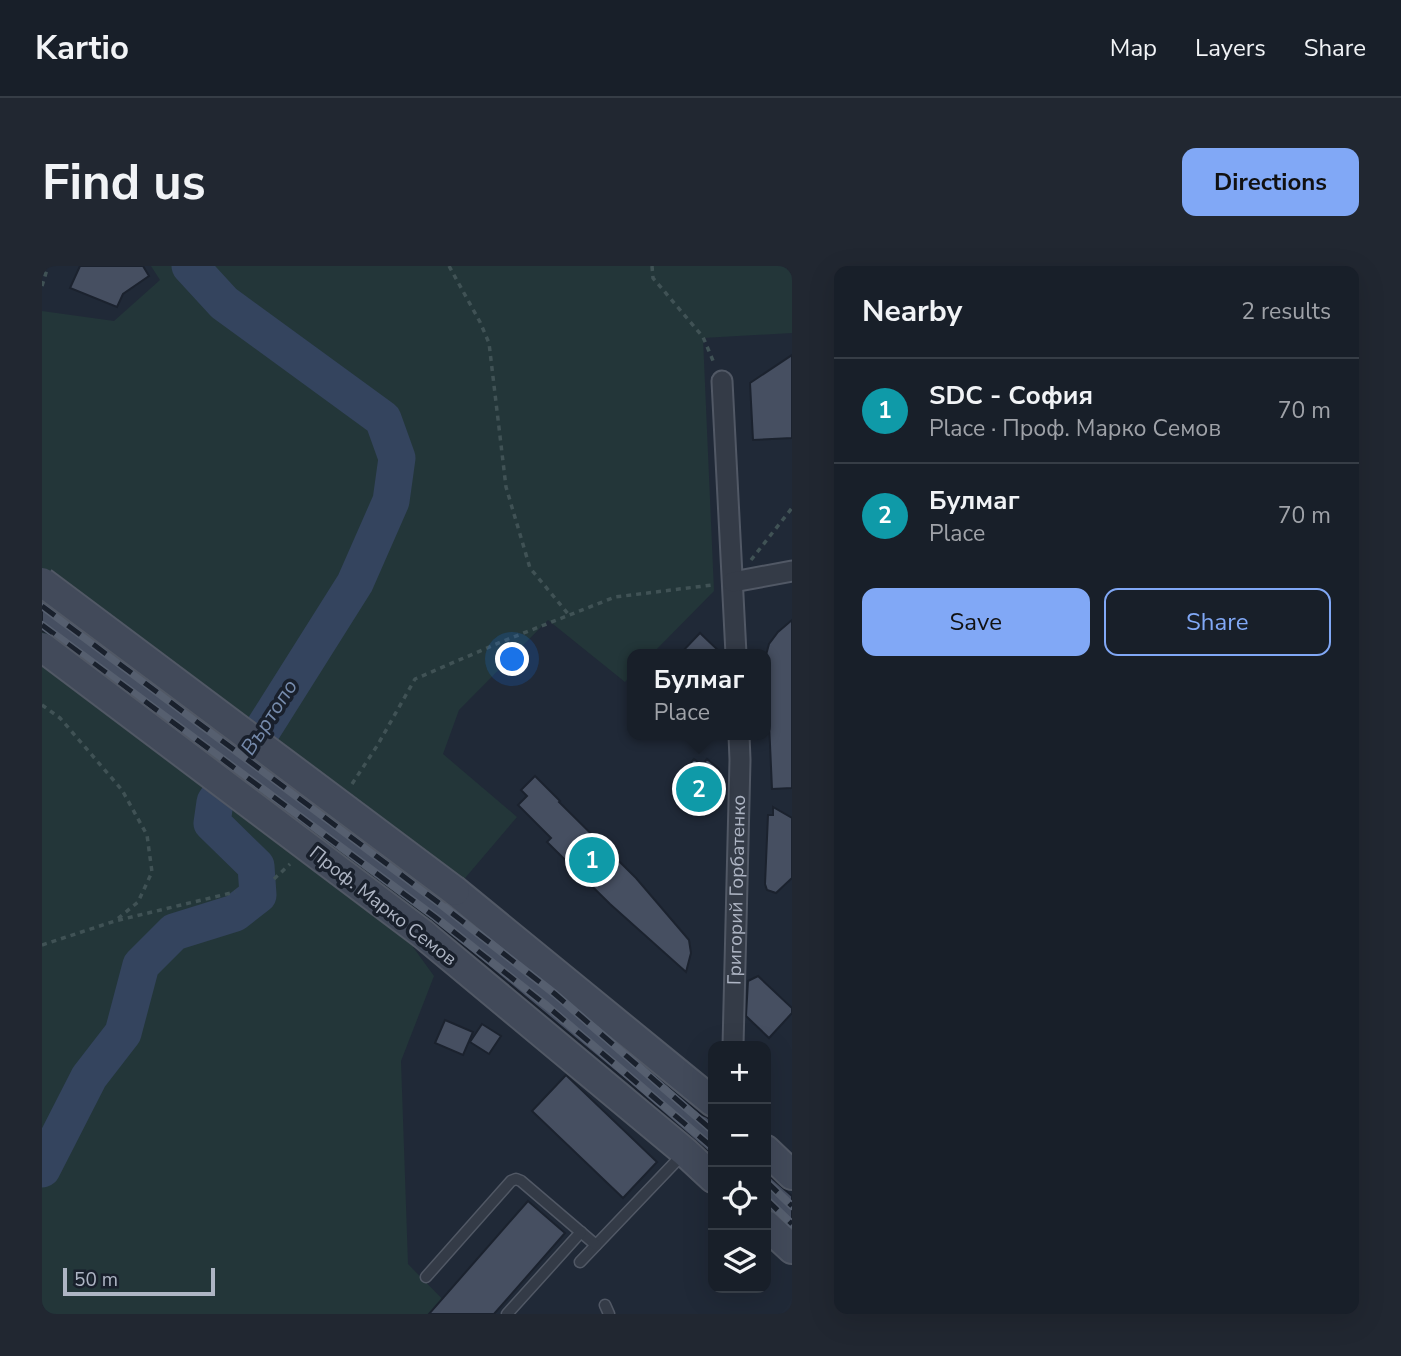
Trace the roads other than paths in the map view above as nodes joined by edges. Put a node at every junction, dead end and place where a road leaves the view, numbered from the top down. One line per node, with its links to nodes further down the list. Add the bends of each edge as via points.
1 (722, 381): 4 (street)
2 (792, 571): 4 (street)
3 (42, 582): 9 (main road, bridge, via 455,891)
4 (733, 582): 6 (street)
5 (42, 648): 10 (main road, Проф. Марко Семов, bridge, via 423,934)
6 (736, 649)
7 (739, 740): 8 (street, Григорий Горбатенко)
8 (733, 1041)
9 (708, 1098)
10 (685, 1152): 12 (main road, Проф. Марко Семов); 16 (lane)
11 (771, 1155): 13 (main road)
12 (708, 1173)
13 (792, 1175)
14 (771, 1230): 17 (main road)
15 (581, 1232): 16 (lane); 19 (lane, via 516,1179); 20 (lane)
16 (596, 1245): 18 (lane)
17 (792, 1249)
18 (580, 1262)
19 (426, 1277)
20 (508, 1314)

